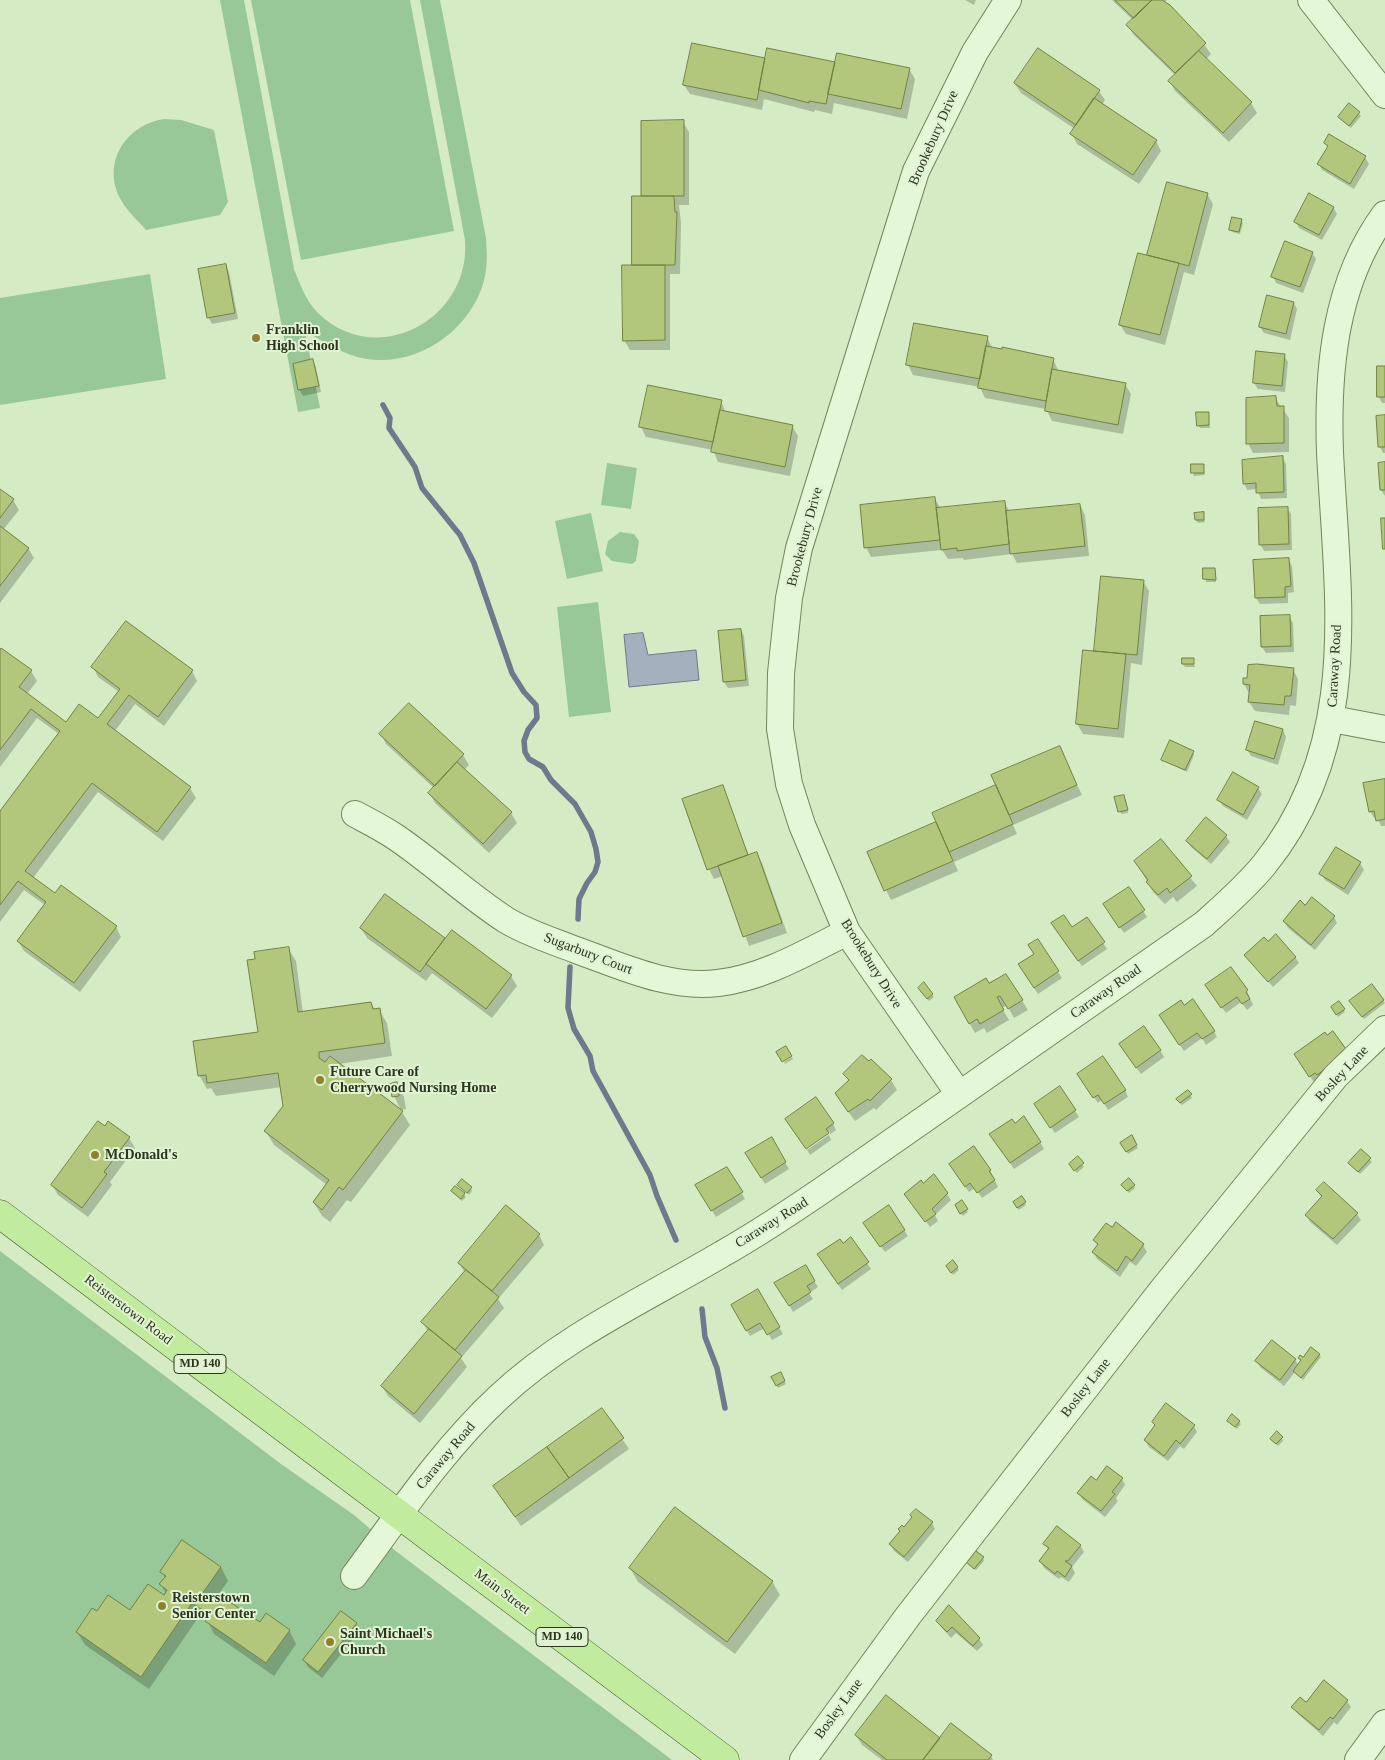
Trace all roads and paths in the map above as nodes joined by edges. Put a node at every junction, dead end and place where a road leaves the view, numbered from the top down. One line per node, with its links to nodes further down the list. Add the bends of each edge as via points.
1 (1008, 0): 8 (street, Brookebury Drive, via 975,52 916,171 799,548 789,598 781,673 780,729 784,763 802,825)
2 (1310, 0): 3 (street)
3 (1385, 95)
4 (1385, 214): 5 (street, Caraway Road, via 1362,251 1346,294 1330,372 1329,417 1338,611 1337,676)
5 (1332, 719): 6 (street); 10 (street, Caraway Road, via 1314,778 1298,813 1264,865 1237,894 1204,924)
6 (1385, 729)
7 (355, 814): 8 (street, Sugarbury Court, via 394,836 508,921 545,938 667,981 717,984 739,980)
8 (847, 932): 10 (street, Brookebury Drive)
9 (1385, 1029): 16 (street, Bosley Lane, via 1336,1076 1162,1290 908,1616)
10 (959, 1094): 12 (street, Caraway Road, via 782,1218 562,1346 478,1417)
11 (0, 1214): 12 (main road, Reisterstown Road / MD 140)
12 (400, 1514): 13 (street, Caraway Road); 15 (main road, Main Street / MD 140)
13 (354, 1576)
14 (1385, 1723): 17 (street)
15 (725, 1760)
16 (802, 1760)
17 (1358, 1760)

